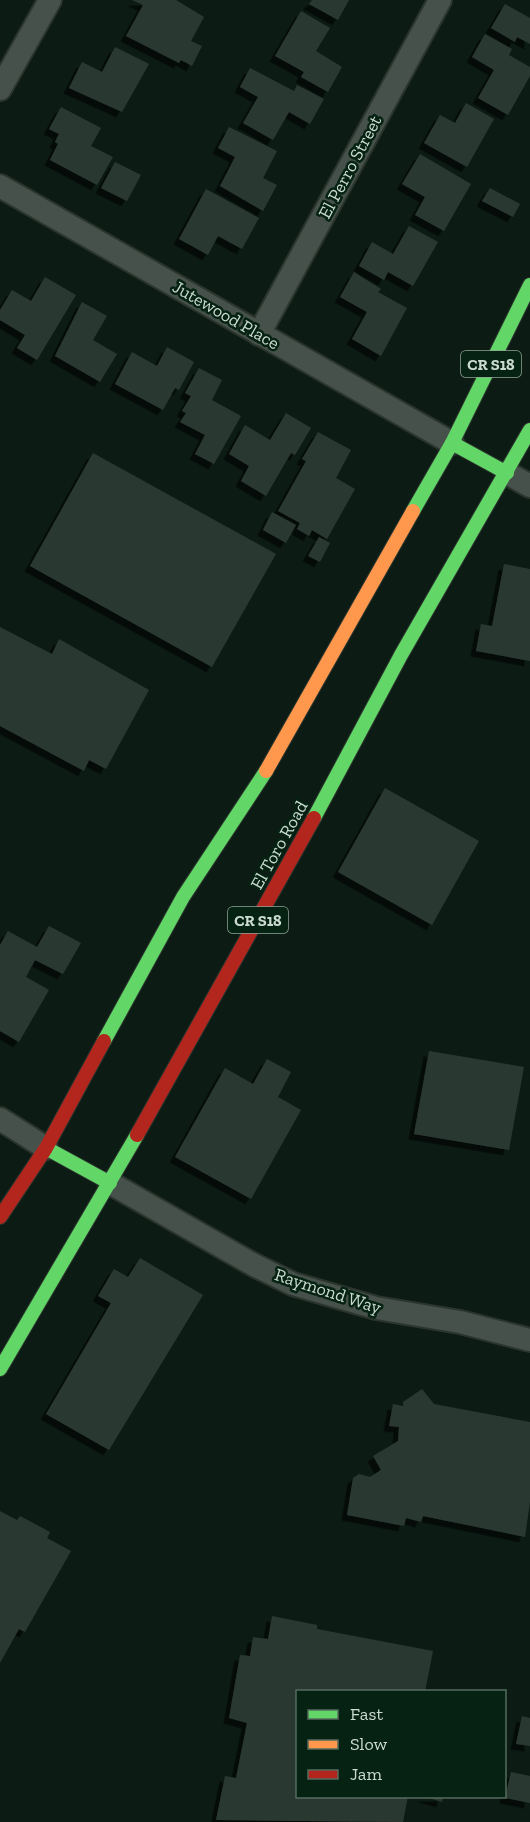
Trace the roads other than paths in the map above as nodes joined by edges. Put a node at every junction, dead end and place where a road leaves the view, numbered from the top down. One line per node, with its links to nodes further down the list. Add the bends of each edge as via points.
1 (50, 0): 3 (street)
2 (440, 0): 6 (street, El Perro Street)
3 (0, 89)
4 (0, 186): 6 (street, Jutewood Place)
5 (530, 285): 8 (main road, CR S18)
6 (259, 334): 8 (street, Jutewood Place)
7 (530, 430): 9 (main road, El Toro Road / CR S18)
8 (452, 443): 9 (main road); 12 (main road, CR S18, via 253,793 183,897)
9 (507, 473): 10 (street); 13 (main road, El Toro Road / CR S18, via 401,655 289,865)
10 (530, 486)
11 (0, 1119): 12 (street)
12 (46, 1148): 13 (main road); 14 (main road, CR S18)
13 (110, 1183): 15 (street, Raymond Way, via 293,1284 376,1308 460,1322); 16 (main road, El Toro Road / CR S18)
14 (0, 1217)
15 (530, 1340)
16 (0, 1369)

